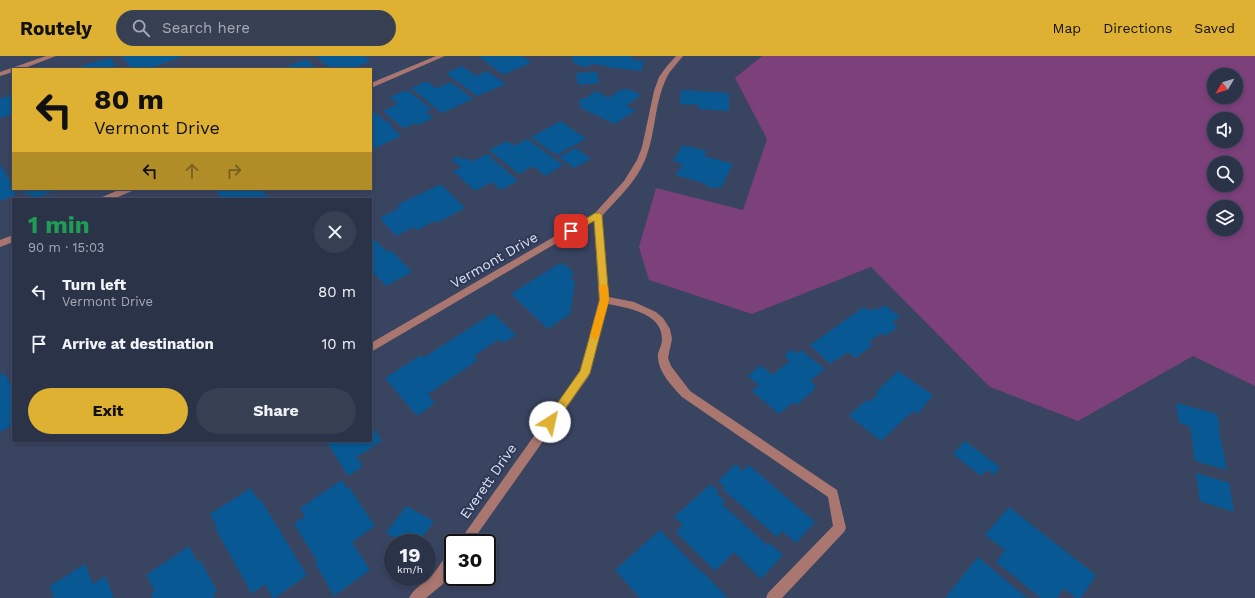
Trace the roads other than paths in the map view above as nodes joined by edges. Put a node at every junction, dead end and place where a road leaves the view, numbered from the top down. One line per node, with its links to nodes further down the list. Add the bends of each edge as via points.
1 (53, 56): 4 (street)
2 (441, 56): 7 (street)
3 (680, 56): 10 (street, Vermont Drive, via 668,68 656,97 652,125 641,160 626,184)
4 (17, 68)
5 (12, 70): 6 (street)
6 (0, 74)
7 (372, 86)
8 (127, 190): 9 (street)
9 (107, 198)
10 (598, 215): 13 (street, Everett Drive); 14 (street, Vermont Drive)
11 (12, 238): 12 (street)
12 (0, 244)
13 (604, 300): 15 (street, Everett Drive, via 585,373); 18 (street, via 628,304 654,314 664,326 667,340 663,358 671,377 686,394 833,494 840,528)
14 (372, 347)
15 (470, 534)
16 (444, 571): 17 (street)
17 (416, 598)
18 (773, 598)

